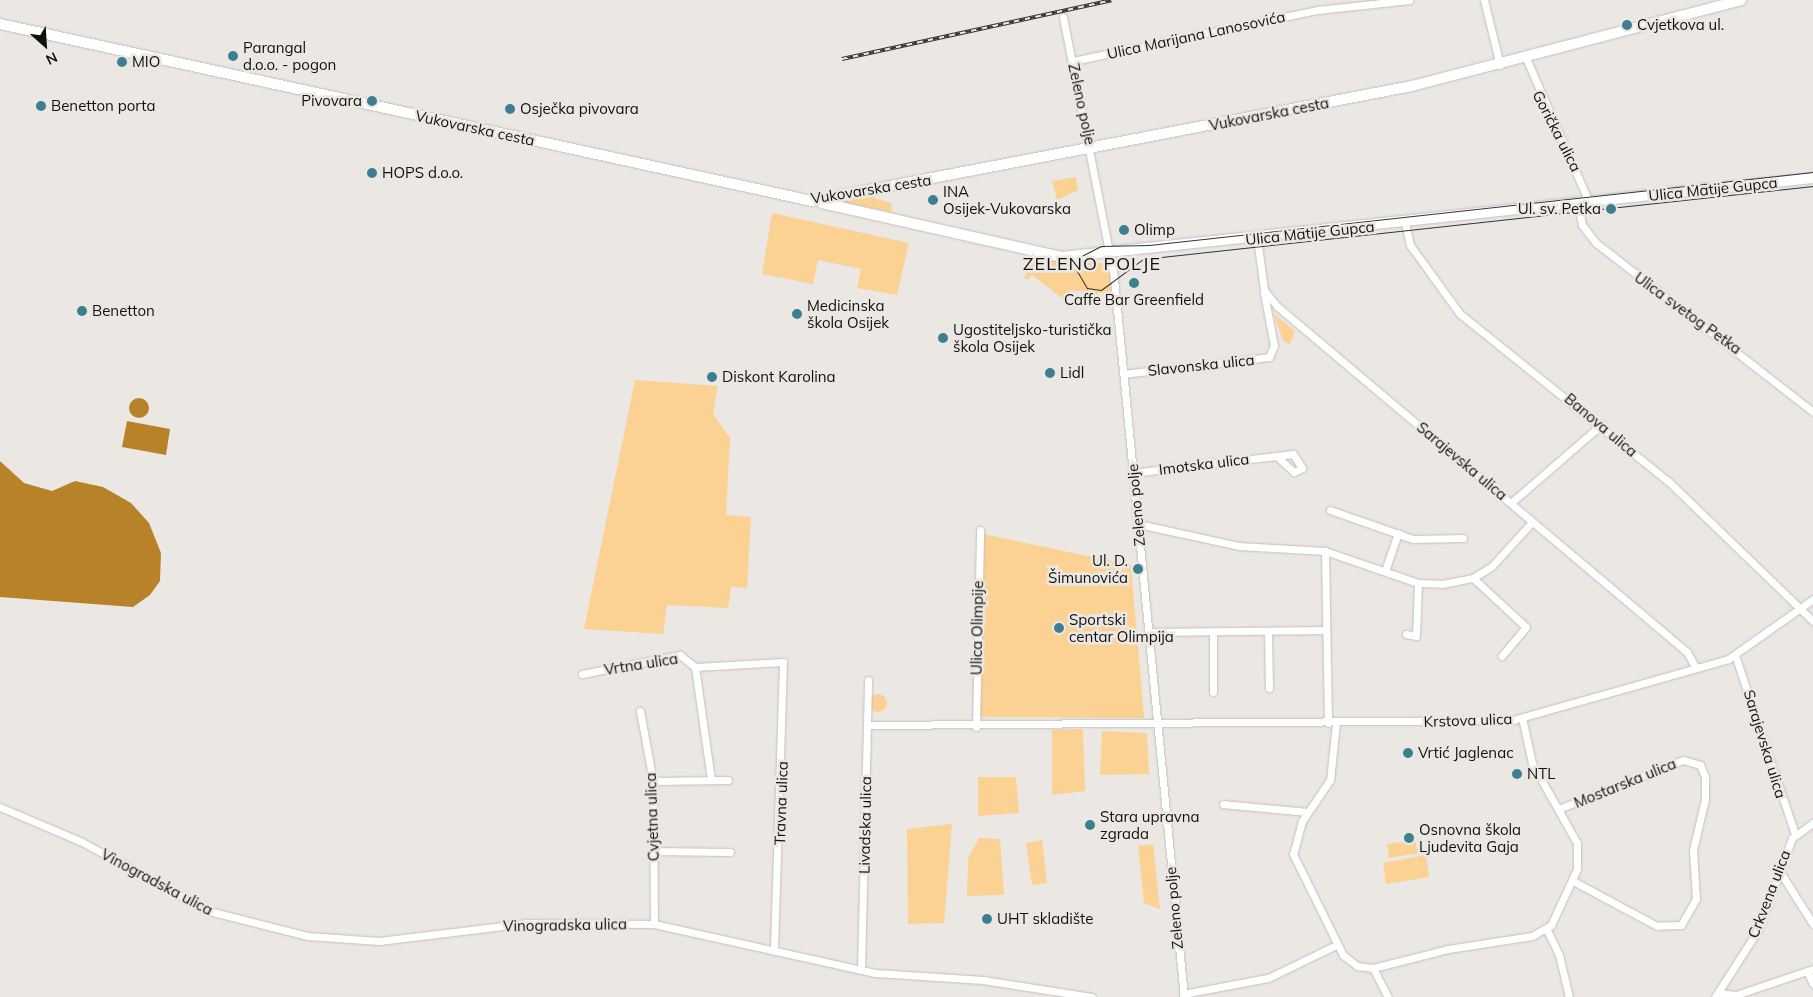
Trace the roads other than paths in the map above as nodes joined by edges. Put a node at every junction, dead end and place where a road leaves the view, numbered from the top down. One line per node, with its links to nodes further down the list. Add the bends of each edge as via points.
1 (1409, 0): 8 (street, Ulica Marijana Lanosovića, via 1318,10)
2 (1484, 0): 9 (street)
3 (1741, 0): 4 (main road, Vukovarska cesta)
4 (1711, 3): 7 (main road, Vukovarska cesta)
5 (1063, 17): 8 (street, Zeleno polje)
6 (0, 24): 12 (main road, Vukovarska cesta)
7 (1526, 58): 9 (main road, Vukovarska cesta); 13 (street, Gorička ulica)
8 (1073, 61): 10 (street, Zeleno polje)
9 (1500, 65): 10 (main road, Vukovarska cesta)
10 (1091, 149): 12 (main road, Vukovarska cesta); 17 (street, Zeleno polje)
11 (1813, 178): 13 (main road, Ulica Matije Gupca)
12 (812, 200): 17 (main road, Ulica Matije Gupca, via 1049,256)
13 (1589, 202): 14 (main road, Ulica Matije Gupca)
14 (1578, 204): 15 (main road, Ulica Matije Gupca); 20 (street, Ulica svetog Petka, via 1582,225 1602,249)
15 (1405, 223): 16 (main road, Ulica Matije Gupca); 21 (street, Banova ulica, via 1410,245 1455,310)
16 (1257, 238): 17 (main road, Ulica Matije Gupca); 18 (street)
17 (1110, 254): 19 (street, Zeleno polje)
18 (1264, 290): 19 (street, Slavonska ulica, via 1274,346 1271,355); 24 (street, Sarajevska ulica, via 1278,307)
19 (1123, 374): 23 (street, Zeleno polje)
20 (1813, 412)
21 (1602, 424): 24 (street); 36 (street, Banova ulica)
22 (1276, 456): 23 (street, Imotska ulica)
23 (1132, 473): 27 (street, Zeleno polje)
24 (1512, 502): 26 (street, Sarajevska ulica)
25 (1330, 510): 29 (street)
26 (1532, 522): 33 (street, via 1492,566); 47 (street, Sarajevska ulica, via 1687,652)
27 (1138, 524): 31 (street, via 1222,543); 39 (street, Zeleno polje)
28 (980, 530): 58 (street, Ulica Olimpije)
29 (1398, 533): 30 (street, via 1413,539); 32 (street)
30 (1464, 538)
31 (1325, 550): 32 (street); 38 (street)
32 (1385, 571): 34 (street)
33 (1473, 578): 34 (street); 44 (street, via 1526,627)
34 (1418, 583): 42 (street, via 1416,636)
35 (1813, 599): 36 (street, Krstova ulica)
36 (1799, 608): 37 (street, Banova ulica); 43 (street, Krstova ulica)
37 (1813, 621)
38 (1326, 630): 41 (street); 54 (street)
39 (1148, 632): 40 (street); 56 (street, Zeleno polje)
40 (1213, 632): 41 (street); 51 (street)
41 (1268, 632): 50 (street)
42 (1406, 634)
43 (1735, 655): 47 (street, Krstova ulica); 67 (street, Sarajevska ulica)
44 (1502, 656)
45 (777, 660): 46 (street, Vrtna ulica); 76 (street, Travna ulica, via 783,662 785,674)
46 (696, 667): 48 (street, Vrtna ulica, via 680,655); 59 (street, Vrtna ulica)
47 (1696, 668): 53 (street, Krstova ulica)
48 (582, 674)
49 (868, 680): 57 (street, Livadska ulica)
50 (1269, 688)
51 (1214, 692)
52 (640, 711): 61 (street, Cvjetna ulica)
53 (1522, 718): 55 (street, Krstova ulica); 64 (street, Mostarska ulica, via 1532,763)
54 (1328, 723): 55 (street, Krstova ulica); 56 (street, Krstova ulica)
55 (1336, 723): 65 (street, via 1330,780)
56 (1156, 724): 58 (street); 82 (street, Zeleno polje)
57 (868, 726): 58 (street); 78 (street, Livadska ulica)
58 (976, 727)
59 (711, 779): 60 (street); 61 (street)
60 (728, 780)
61 (653, 781): 68 (street, Cvjetna ulica)
62 (1224, 804): 65 (street)
63 (0, 807): 72 (street, Vinogradska ulica, via 82,842 209,911 308,936 379,941 528,923)
64 (1561, 808): 71 (street, Mostarska ulica, via 1577,843); 71 (street, Mostarska ulica, via 1683,760 1700,765 1706,783 1693,850 1696,899 1681,925 1657,926)
65 (1307, 812): 75 (street, via 1295,836 1293,854)
66 (1813, 823): 67 (street, Crkvena ulica)
67 (1795, 834): 70 (street, Crkvena ulica)
68 (653, 851): 69 (street); 72 (street, Cvjetna ulica)
69 (730, 852)
70 (1780, 872): 73 (street); 81 (street, Crkvena ulica, via 1758,930)
71 (1573, 881): 74 (street, Mostarska ulica)
72 (654, 924): 76 (street, Vinogradska ulica)
73 (1813, 924)
74 (1547, 930): 77 (street, via 1532,936 1448,949); 85 (street, via 1559,955)
75 (1336, 945): 77 (street, via 1349,960); 82 (street, via 1268,978)
76 (774, 951): 78 (street, Vinogradska ulica)
77 (1373, 968): 84 (street)
78 (861, 970): 83 (street, Vinogradska ulica, via 1016,984)
79 (1810, 970): 80 (street); 81 (street, via 1736,995)
80 (1813, 984)
81 (1717, 995)
82 (1183, 996)
83 (1092, 997)
84 (1388, 997)
85 (1569, 997)

